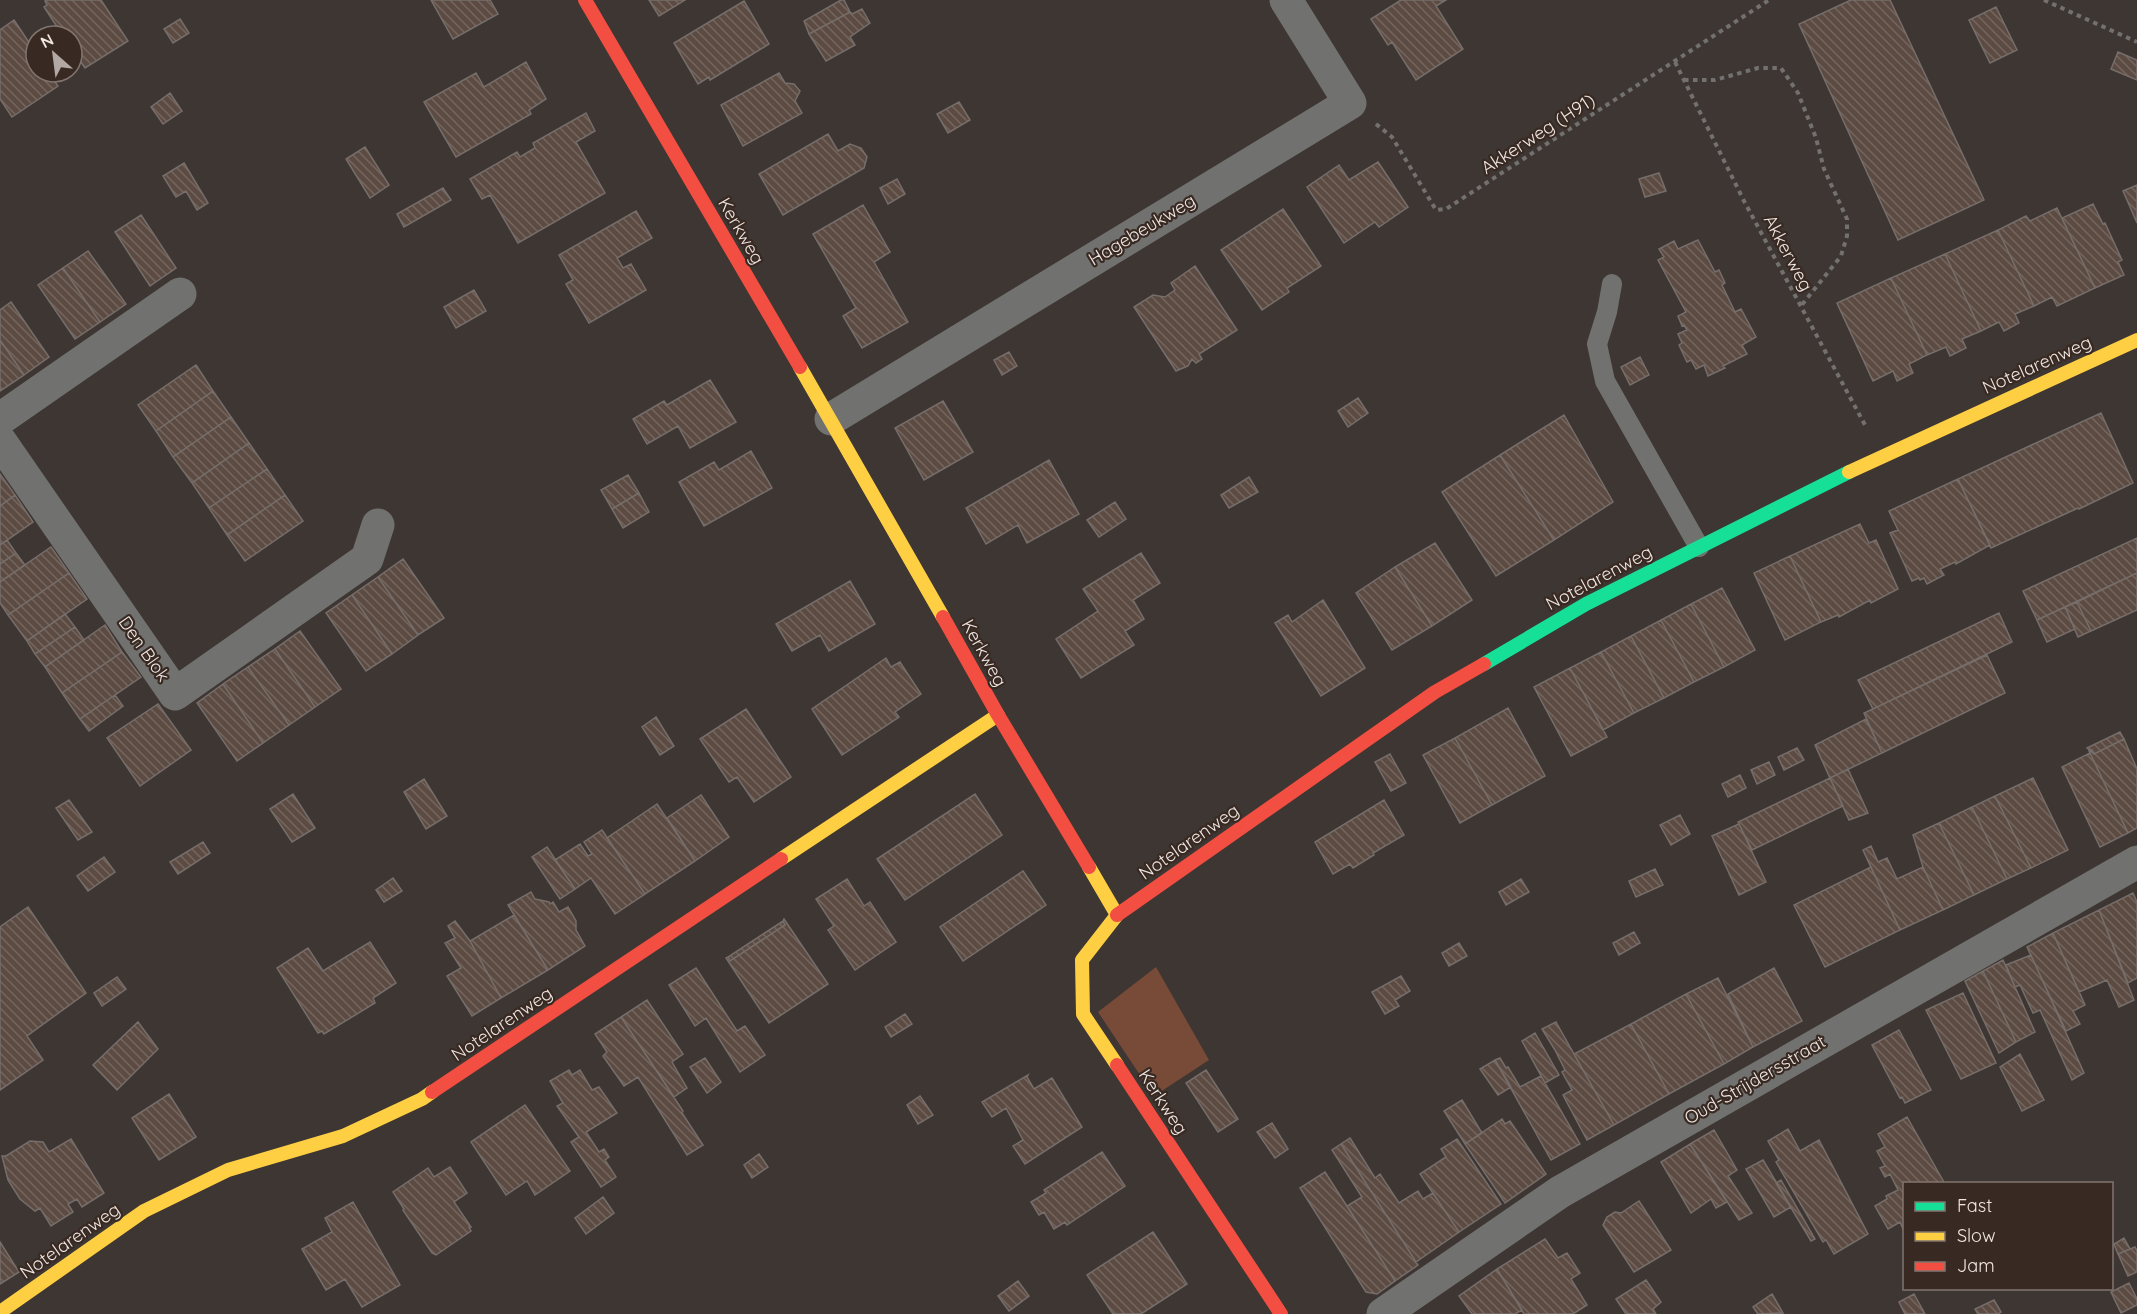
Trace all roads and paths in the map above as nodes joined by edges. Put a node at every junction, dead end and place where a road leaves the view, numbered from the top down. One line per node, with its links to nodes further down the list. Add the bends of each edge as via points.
1 (585, 0): 14 (street, Kerkweg)
2 (1286, 0): 8 (street)
3 (1769, 0): 6 (path, Akkerweg (H91))
4 (2044, 0): 5 (path)
5 (2137, 42)
6 (1675, 62): 7 (path, Akkerweg); 8 (path, Akkerweg (H91), via 1446,209 1436,210 1392,137)
7 (1684, 80): 11 (path, Akkerweg); 11 (path, via 1715,80 1758,68 1781,68 1798,93 1824,169 1847,219 1841,256)
8 (1350, 103): 14 (street, Hagebeukweg)
9 (1612, 284): 18 (lane, via 1597,344 1605,381)
10 (180, 294): 13 (street)
11 (1800, 306): 16 (path, Akkerweg)
12 (2137, 340): 16 (street, Notelarenweg)
13 (0, 419)
14 (831, 419): 19 (street, Kerkweg)
15 (0, 441): 17 (street, Den Blok, via 175,694 367,559)
16 (1881, 456): 18 (street, Notelarenweg)
17 (378, 525)
18 (1699, 547): 21 (street, Notelarenweg, via 1586,604 1435,692)
19 (998, 715): 21 (street, Kerkweg); 22 (street, Notelarenweg, via 422,1099 343,1136 228,1170 144,1211)
20 (2137, 862): 24 (street, Oud-Strijdersstraat, via 1560,1192)
21 (1117, 915): 23 (street, Kerkweg, via 1082,960 1083,1014)
22 (0, 1312)
23 (1281, 1314)
24 (1383, 1314)

